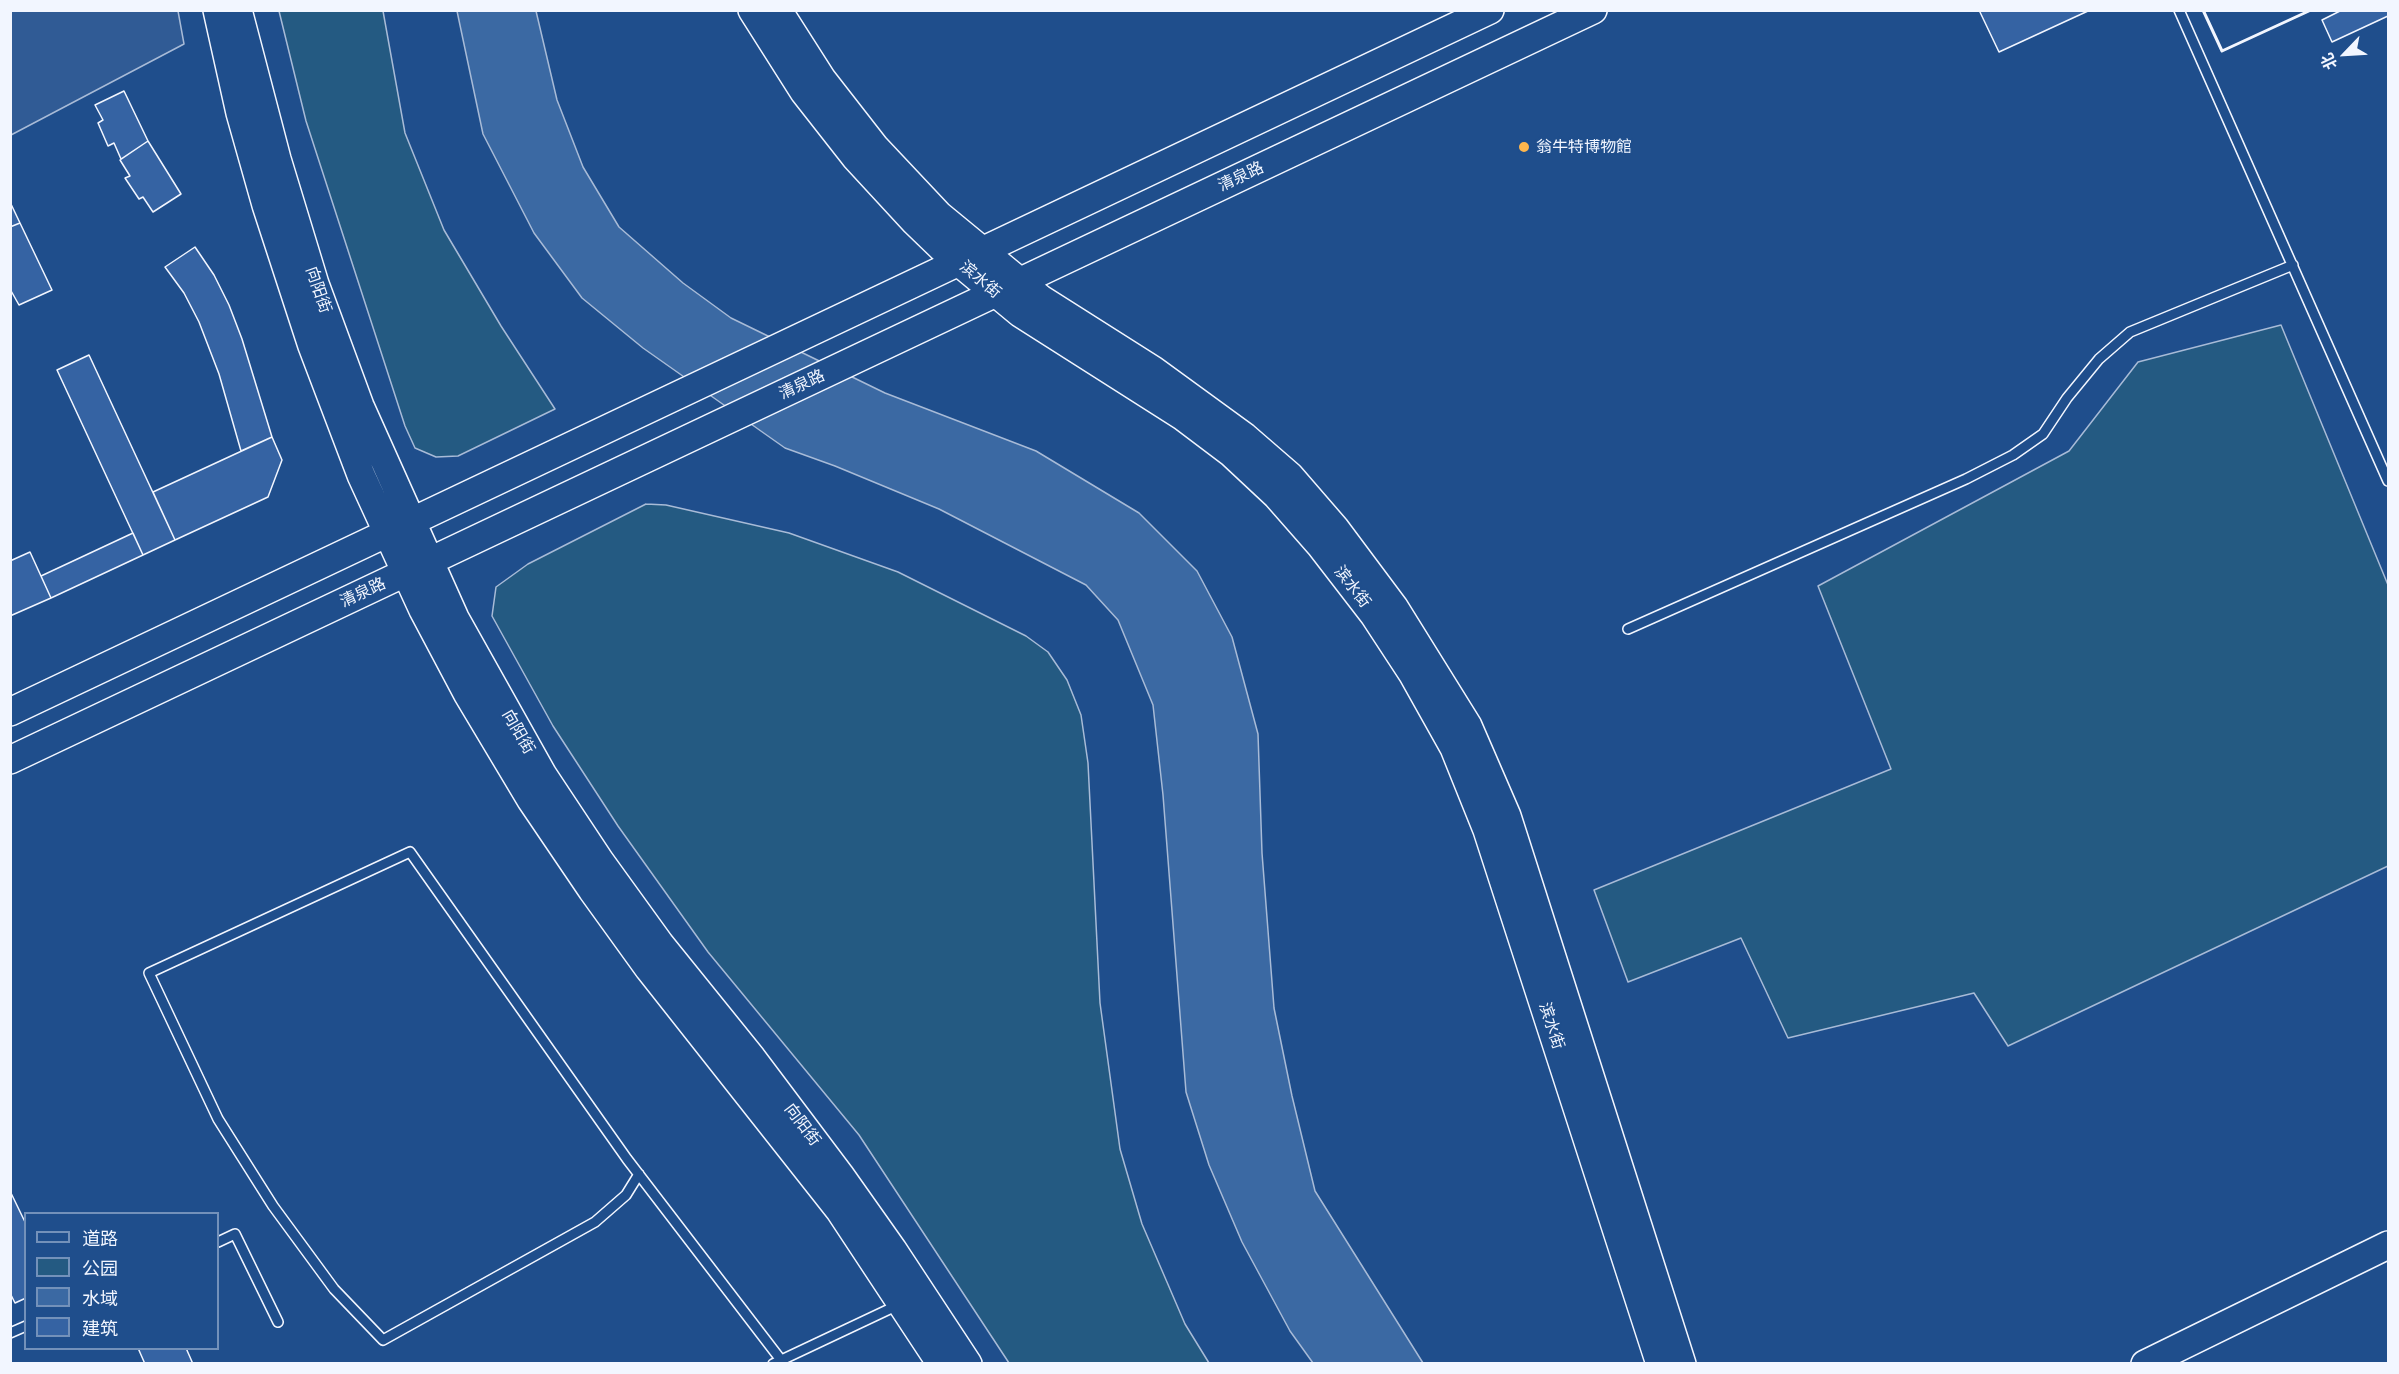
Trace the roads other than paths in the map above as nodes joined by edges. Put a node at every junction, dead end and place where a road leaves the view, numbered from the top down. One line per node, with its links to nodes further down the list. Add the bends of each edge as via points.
1 (217, 10): 12 (street, 向阳街, via 240,113 305,324 361,475)
2 (238, 10): 12 (street, 向阳街, via 315,284)
3 (752, 10): 8 (street, 滨水街, via 804,92 855,157 915,222)
4 (778, 10): 8 (street, 滨水街, via 822,79 874,147 939,215)
5 (1490, 10): 8 (street)
6 (1593, 10): 10 (street, 清泉路)
7 (2179, 10): 9 (lane)
8 (970, 257): 10 (street, 滨水街); 12 (street)
9 (2293, 265): 11 (lane); 14 (lane, via 2130,332 2099,359 2043,434 2013,455)
10 (1008, 288): 13 (street, 清泉路); 27 (street, 滨水街, via 1020,313 1182,416 1231,453 1277,496 1374,615 1412,673 1454,748 1487,830); 28 (street, 滨水街, via 1041,299 1154,370 1245,437 1290,476 1394,607 1434,669 1468,726 1507,816)
11 (2388, 481)
12 (399, 527): 13 (street, 向阳街); 15 (street)
13 (418, 567): 16 (street, 清泉路); 20 (street, 向阳街, via 423,610 531,800 649,969 840,1211); 26 (street, 向阳街, via 455,618 543,775 600,861 840,1175)
14 (1628, 629)
15 (10, 712)
16 (10, 760)
17 (639, 1174): 17 (lane, via 626,1195 595,1222 383,1340 334,1289 273,1206 218,1119 149,973 410,852); 24 (lane)
18 (219, 1242): 21 (lane, via 235,1234)
19 (2388, 1245): 29 (street)
20 (902, 1303): 24 (lane); 25 (street, 向阳街)
21 (278, 1322)
22 (24, 1327): 23 (lane)
23 (10, 1333)
24 (777, 1362)
25 (941, 1364)
26 (968, 1364)
27 (1660, 1364)
28 (1682, 1364)
29 (2145, 1364)

